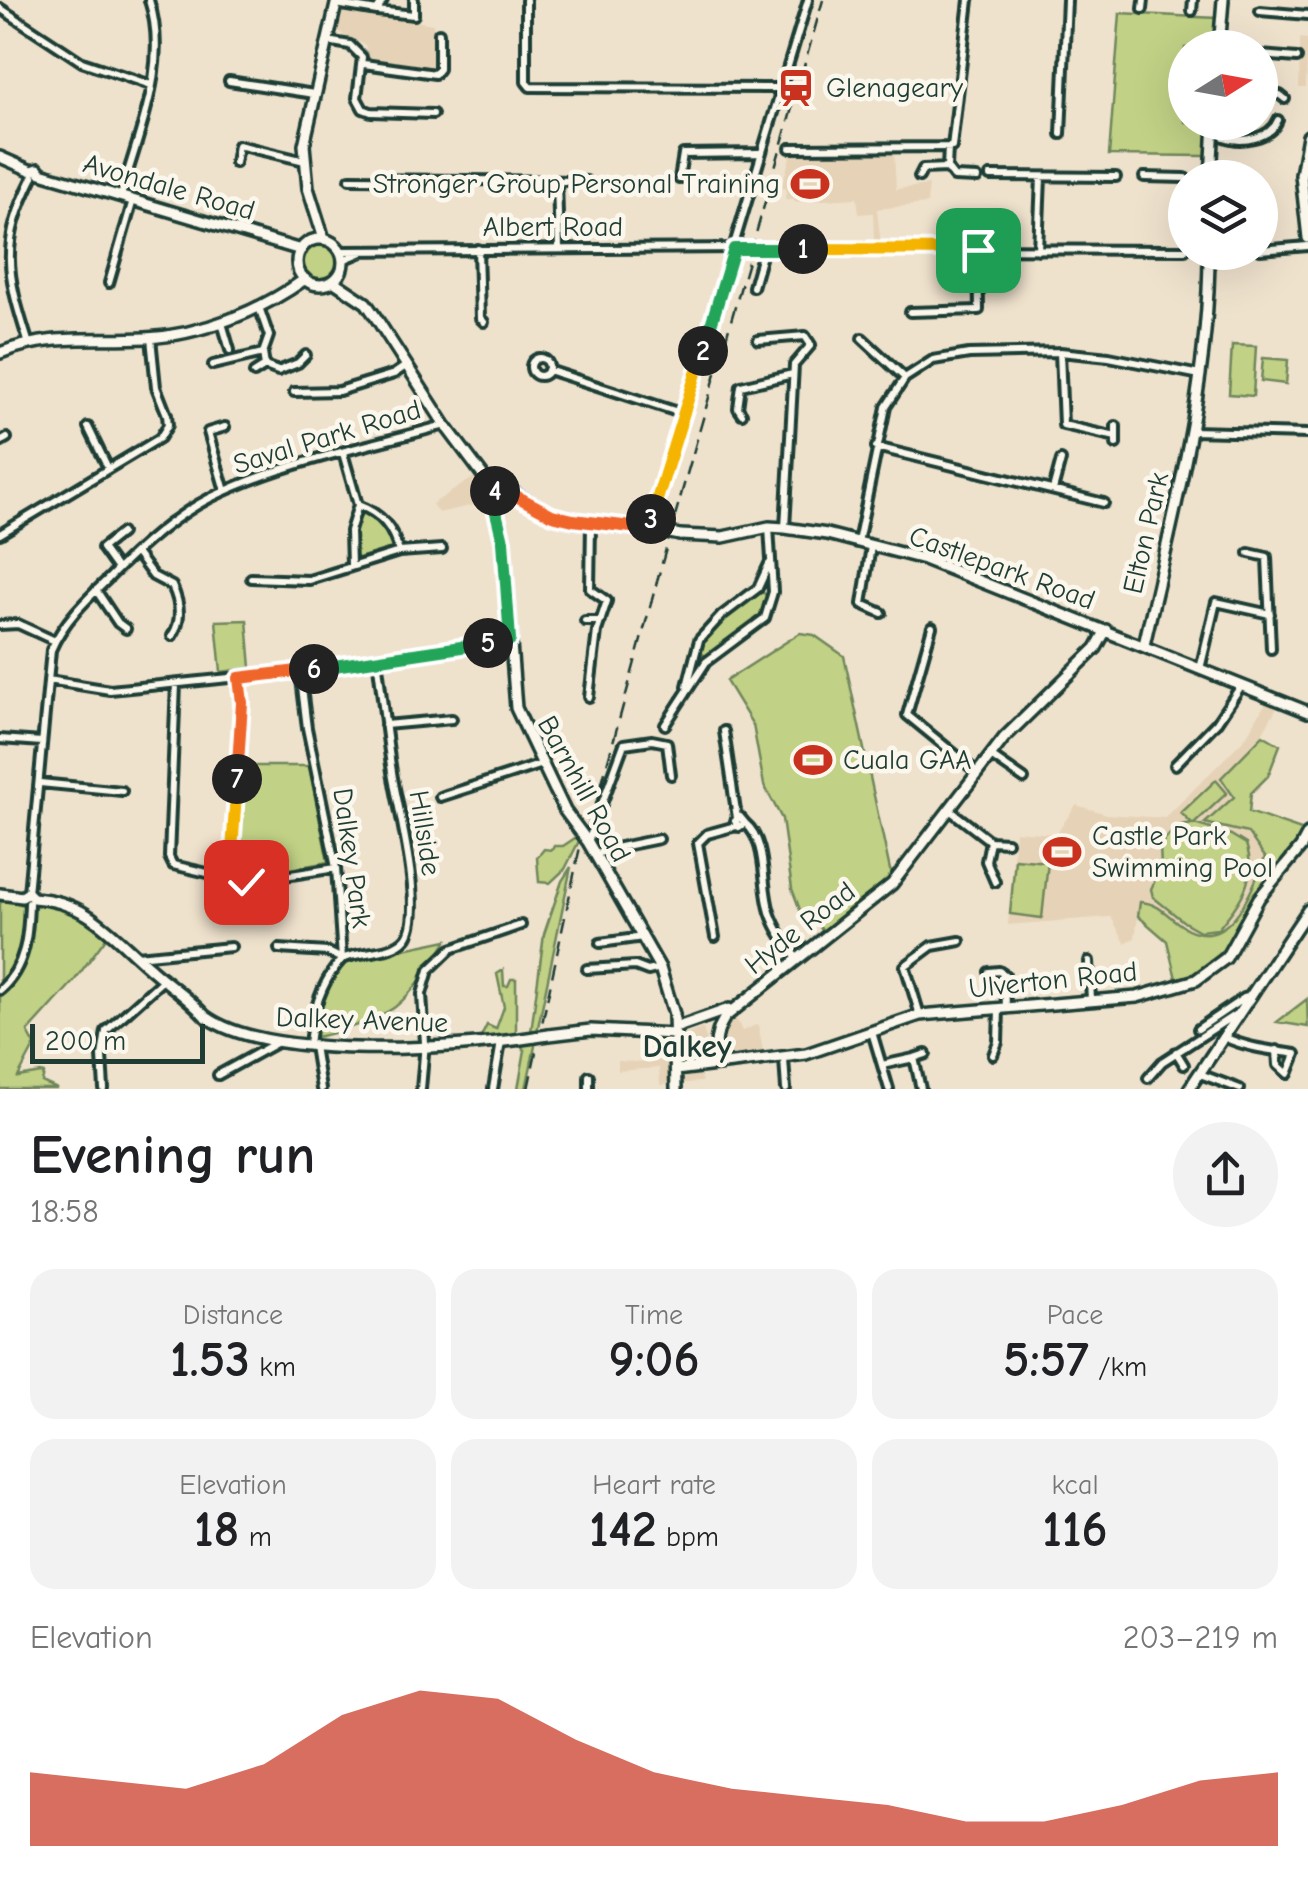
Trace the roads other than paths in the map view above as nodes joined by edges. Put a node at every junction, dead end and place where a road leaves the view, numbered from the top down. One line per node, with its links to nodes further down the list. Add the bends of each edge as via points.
1 (149, 0): 23 (street, via 159,42)
2 (382, 0): 12 (street)
3 (414, 0): 12 (street, via 414,15)
4 (526, 0): 24 (street, via 530,86)
5 (808, 0): 24 (street)
6 (969, 0): 31 (street)
7 (1067, 0): 29 (street)
8 (1193, 0): 13 (street)
9 (1222, 0): 16 (street)
10 (335, 1): 12 (street); 18 (street)
11 (0, 8): 23 (street, via 82,62)
12 (377, 11)
13 (1192, 11)
14 (1260, 11): 15 (street)
15 (1308, 14)
16 (1220, 30)
17 (439, 33): 21 (street, via 435,74)
18 (327, 41): 21 (street, via 358,50); 25 (street)
19 (1278, 56): 20 (street)
20 (1297, 58)
21 (364, 64): 28 (street, via 357,98 362,108)
22 (229, 81): 25 (street)
23 (152, 85): 51 (street)
24 (778, 88): 33 (street)
25 (314, 94): 35 (street)
26 (1278, 95): 27 (street)
27 (1285, 99)
28 (432, 114)
29 (1061, 134)
30 (1308, 137): 37 (street)
31 (948, 146): 32 (street); 38 (street)
32 (790, 148)
33 (759, 153): 48 (street, via 692,151 683,154); 62 (street)
34 (0, 157): 39 (street, Avondale Road)
35 (305, 161): 36 (street, via 238,145); 55 (street)
36 (235, 162)
37 (1305, 162): 53 (street)
38 (948, 168): 41 (street, via 924,169); 45 (street, via 954,177)
39 (34, 174): 51 (street, Avondale Road); 56 (street)
40 (990, 176): 42 (street)
41 (920, 177)
42 (1041, 177): 43 (street); 64 (street)
43 (1116, 177)
44 (1144, 177): 46 (street)
45 (977, 178)
46 (1168, 178)
47 (350, 179): 49 (street)
48 (679, 179)
49 (557, 181): 50 (street); 58 (street)
50 (586, 182)
51 (121, 196): 52 (street, Avondale Road)
52 (134, 200): 66 (street, Avondale Road); 71 (street)
53 (1307, 222): 54 (street)
54 (1308, 238)
55 (320, 239): 66 (street); 67 (street)
56 (4, 242): 80 (street)
57 (1308, 246): 60 (street)
58 (559, 248): 61 (street, Albert Road); 62 (street, Albert Road)
59 (762, 248): 62 (street, Albert Road, bridge); 63 (street, Albert Road); 72 (street)
60 (1278, 248)
61 (478, 249): 67 (street, Albert Road); 76 (street)
62 (734, 249): 95 (street)
63 (978, 250): 64 (street, Albert Road); 74 (street, via 979,310)
64 (1038, 250): 65 (street, Albert Road)
65 (1168, 250)
66 (299, 253): 70 (street)
67 (342, 255): 69 (street)
68 (1208, 270): 92 (street, Elton Park)
69 (336, 278): 70 (street, via 317,285); 88 (street, Barnhill Road, via 373,313)
70 (305, 279): 73 (street)
71 (109, 283)
72 (754, 287)
73 (259, 306): 75 (street); 83 (street, via 270,336)
74 (910, 312)
75 (222, 322): 77 (street); 81 (street)
76 (484, 322)
77 (151, 338): 80 (street); 106 (street, via 168,425 160,438)
78 (862, 338): 93 (street)
79 (758, 340): 90 (street, via 810,339 810,350)
80 (28, 342): 82 (street)
81 (230, 350)
82 (0, 352)
83 (263, 352): 86 (street); 87 (street)
84 (1060, 352): 92 (street); 93 (street, via 947,356); 98 (street, via 1063,425 1116,440)
85 (306, 356): 87 (street, via 278,371)
86 (213, 365)
87 (265, 366): 91 (street)
88 (407, 366): 94 (street, via 333,392); 97 (street, Barnhill Road)
89 (548, 370): 95 (street)
90 (793, 371): 96 (street, via 741,386); 114 (street)
91 (254, 372)
92 (1200, 375): 101 (street, Elton Park)
93 (906, 378): 103 (street, via 886,407)
94 (294, 392)
95 (684, 414): 115 (street)
96 (742, 414)
97 (444, 425): 104 (street, Saval Park Road); 107 (street, Barnhill Road)
98 (1116, 426)
99 (88, 427): 106 (street)
100 (225, 427): 109 (street, via 208,432)
101 (1192, 431): 102 (street); 142 (street, Elton Park)
102 (1308, 434)
103 (876, 446): 108 (street); 118 (street)
104 (343, 453): 109 (street, Saval Park Road); 111 (street)
105 (1060, 460): 108 (street)
106 (108, 468): 117 (street)
107 (492, 486): 112 (street, Castlepark Road, via 552,515); 140 (street, Barnhill Road)
108 (1053, 490): 110 (street)
109 (225, 491): 122 (street, Saval Park Road)
110 (1104, 503)
111 (358, 505): 121 (street, via 388,525); 125 (street)
112 (591, 522): 115 (street, Castlepark Road); 134 (street, via 590,589 607,601)
113 (769, 527): 114 (street, Castlepark Road); 115 (street, Castlepark Road, bridge, via 722,537); 124 (street)
114 (786, 528): 118 (street, Castlepark Road)
115 (648, 529)
116 (121, 533): 126 (street, via 102,548)
117 (0, 534)
118 (858, 543): 119 (street, Castlepark Road)
119 (871, 546): 131 (street, via 862,604); 138 (street, Castlepark Road, via 945,566)
120 (442, 550): 121 (street)
121 (399, 552): 125 (street)
122 (136, 553): 126 (street, Saval Park Road); 139 (street, via 153,576 172,586 180,618)
123 (1249, 553): 132 (street, via 1268,557)
124 (771, 561): 128 (street); 130 (street)
125 (351, 565): 127 (street, via 309,580)
126 (117, 569): 129 (street, Saval Park Road)
127 (251, 578)
128 (758, 588): 130 (street); 144 (street, via 706,632)
129 (96, 590): 137 (street); 141 (street, Saval Park Road)
130 (772, 592): 146 (street, via 758,626)
131 (882, 614)
132 (1270, 614): 143 (street); 147 (street, via 1216,602)
133 (585, 621): 134 (street)
134 (601, 622): 154 (street)
135 (0, 625): 141 (street, via 18,624)
136 (932, 627): 165 (street, via 907,716)
137 (126, 629)
138 (1106, 630): 142 (street, Castlepark Road); 162 (street, Hyde Road)
139 (172, 636)
140 (510, 640): 145 (street); 163 (street, Barnhill Road, via 516,708)
141 (55, 641): 150 (street, Saval Park Road)
142 (1144, 646): 147 (street, Castlepark Road)
143 (1272, 649)
144 (694, 657): 146 (street); 153 (street)
145 (377, 658): 148 (street); 157 (street, Hillside)
146 (706, 662): 153 (street)
147 (1200, 668): 152 (street, Castlepark Road)
148 (300, 671): 149 (street); 179 (street, Dalkey Park)
149 (239, 678): 151 (street); 180 (street)
150 (48, 680): 151 (street, via 110,690); 161 (street, Saval Park Road)
151 (176, 684): 180 (street, via 170,860 178,868)
152 (1241, 686): 155 (street, Castlepark Road); 164 (street)
153 (686, 692): 158 (street)
154 (588, 697)
155 (1308, 712)
156 (452, 719): 157 (street)
157 (385, 725): 193 (street, Hillside, via 409,857 412,926 396,946)
158 (665, 725)
159 (724, 731): 172 (street)
160 (0, 739): 161 (street)
161 (42, 742): 168 (street, Saval Park Road)
162 (991, 756): 165 (street, Hyde Road); 167 (street)
163 (542, 764): 170 (street); 176 (street, Barnhill Road)
164 (1175, 765)
165 (978, 773): 171 (street, Hyde Road)
166 (671, 775): 176 (street, via 667,743 624,744)
167 (1024, 778)
168 (40, 783): 169 (street); 183 (street, Saval Park Road)
169 (122, 791)
170 (440, 797)
171 (951, 812): 175 (street); 194 (street, Hyde Road, via 892,884)
172 (739, 822): 187 (street, via 698,842); 194 (street, via 755,832 770,910)
173 (1308, 834): 202 (street, Ulverton Road, via 1219,966 1166,989)
174 (659, 839): 178 (street)
175 (990, 841): 177 (street); 181 (street, via 986,861)
176 (588, 842): 178 (street, Barnhill Road)
177 (1007, 842)
178 (595, 856): 186 (street, Barnhill Road)
179 (336, 868): 180 (street); 193 (street, Dalkey Park)
180 (230, 880)
181 (995, 882)
182 (0, 894): 183 (street, Dalkey Avenue)
183 (28, 898): 192 (street, Dalkey Avenue, via 84,910); 200 (street, Saval Park Road, via 24,952)
184 (1308, 910): 201 (street)
185 (520, 926): 216 (street, via 451,949 428,970)
186 (643, 937): 189 (street); 196 (street, Barnhill Road)
187 (715, 937)
188 (960, 941): 206 (street, via 932,946 905,966)
189 (600, 943)
190 (231, 947): 192 (street)
191 (279, 949): 193 (street, via 328,952)
192 (137, 956): 199 (street, Dalkey Avenue)
193 (342, 960): 215 (street, Dalkey Park, via 316,1004)
194 (798, 960): 203 (street, Hyde Road)
195 (1088, 961): 202 (street)
196 (660, 968): 197 (street); 209 (street, Barnhill Road)
197 (587, 969)
198 (989, 972): 204 (street, via 1005,975)
199 (164, 979): 213 (street, Dalkey Avenue, via 216,1024); 235 (street, via 106,1031)
200 (0, 990)
201 (1252, 996): 205 (street); 208 (street)
202 (1091, 1000): 204 (street, Ulverton Road)
203 (735, 1006): 207 (street, Hyde Road); 211 (street, Hyde Road)
204 (1002, 1009): 206 (street, Ulverton Road); 221 (street)
205 (1240, 1012): 212 (street); 219 (street)
206 (920, 1015): 210 (street, Ulverton Road)
207 (700, 1021): 209 (street, Hyde Road); 211 (street)
208 (1198, 1029)
209 (675, 1031): 214 (street, Dalkey Avenue, bridge, via 591,1030); 228 (street)
210 (871, 1031): 223 (street, Ulverton Road); 226 (street)
211 (716, 1036): 217 (street, Hyde Road)
212 (1224, 1037): 218 (street); 229 (street)
213 (277, 1042): 215 (street, Dalkey Avenue); 230 (street)
214 (501, 1042): 216 (street, Dalkey Avenue); 237 (street)
215 (311, 1045): 216 (street, Dalkey Avenue); 236 (street)
216 (424, 1046): 234 (street)
217 (715, 1049): 224 (street, via 720,1061); 227 (street)
218 (1276, 1050)
219 (1176, 1052): 225 (street); 232 (street)
220 (926, 1054): 222 (street)
221 (993, 1055)
222 (914, 1058): 226 (street); 242 (street)
223 (784, 1059): 224 (street, Ulverton Road); 240 (street)
224 (733, 1065): 227 (street, Ulverton Road)
225 (1184, 1065)
226 (882, 1066): 241 (street)
227 (701, 1068): 228 (street)
228 (676, 1070): 239 (street)
229 (1200, 1074): 243 (street); 244 (street)
230 (218, 1075)
231 (589, 1076): 238 (street)
232 (1148, 1078)
233 (435, 1082): 234 (street)
234 (421, 1085)
235 (104, 1089)
236 (321, 1089)
237 (493, 1089)
238 (588, 1089)
239 (676, 1089)
240 (786, 1089)
241 (888, 1089)
242 (921, 1089)
243 (1189, 1089)
244 (1240, 1089)

